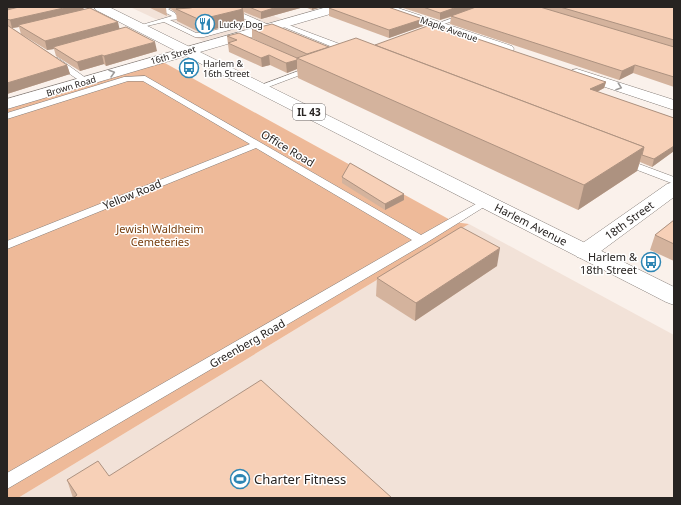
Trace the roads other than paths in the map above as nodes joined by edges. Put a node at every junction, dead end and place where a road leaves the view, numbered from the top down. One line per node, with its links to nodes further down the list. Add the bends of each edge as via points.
1 (170, 7): 8 (lane, via 162,9)
2 (223, 7): 11 (lane)
3 (340, 7): 12 (street, 16th Street)
4 (383, 7): 13 (street, Maple Avenue)
5 (489, 7): 13 (lane)
6 (101, 9): 14 (street, IL 43)
7 (193, 9): 8 (lane)
8 (173, 14): 14 (lane)
9 (197, 15): 10 (lane)
10 (164, 20): 11 (lane, via 195,35 204,35); 14 (lane)
11 (255, 20): 12 (lane)
12 (276, 25): 16 (street, 16th Street); 18 (lane); 22 (lane, via 358,53)
13 (437, 25): 15 (lane); 21 (street, Maple Avenue)
14 (137, 28): 19 (street, IL 43)
15 (417, 32)
16 (237, 36): 17 (lane); 19 (street, 16th Street)
17 (251, 42)
18 (317, 47)
19 (188, 51): 26 (street, 16th Street, one-way to 19); 27 (street, IL 43)
20 (54, 53): 26 (lane, via 46,55)
21 (518, 53)
22 (343, 58)
23 (297, 64): 27 (lane, via 313,68)
24 (563, 68): 29 (street, one-way to 29)
25 (141, 77): 30 (lane, Brown Road); 31 (lane, Office Road)
26 (86, 80): 28 (street, 16th Street)
27 (260, 87): 35 (street, Harlem Avenue / IL 43)
28 (7, 104)
29 (674, 105)
30 (7, 116)
31 (257, 144): 36 (lane, Office Road); 37 (lane, Yellow Road)
32 (617, 158): 33 (lane)
33 (674, 181)
34 (674, 188): 38 (street, 18th Street)
35 (488, 202): 36 (lane, Greenberg Road); 38 (street, Harlem Avenue / IL 43)
36 (422, 241): 40 (lane, Greenberg Road)
37 (7, 245)
38 (585, 252): 39 (street, Harlem Avenue / IL 43)
39 (674, 297)
40 (7, 482)

